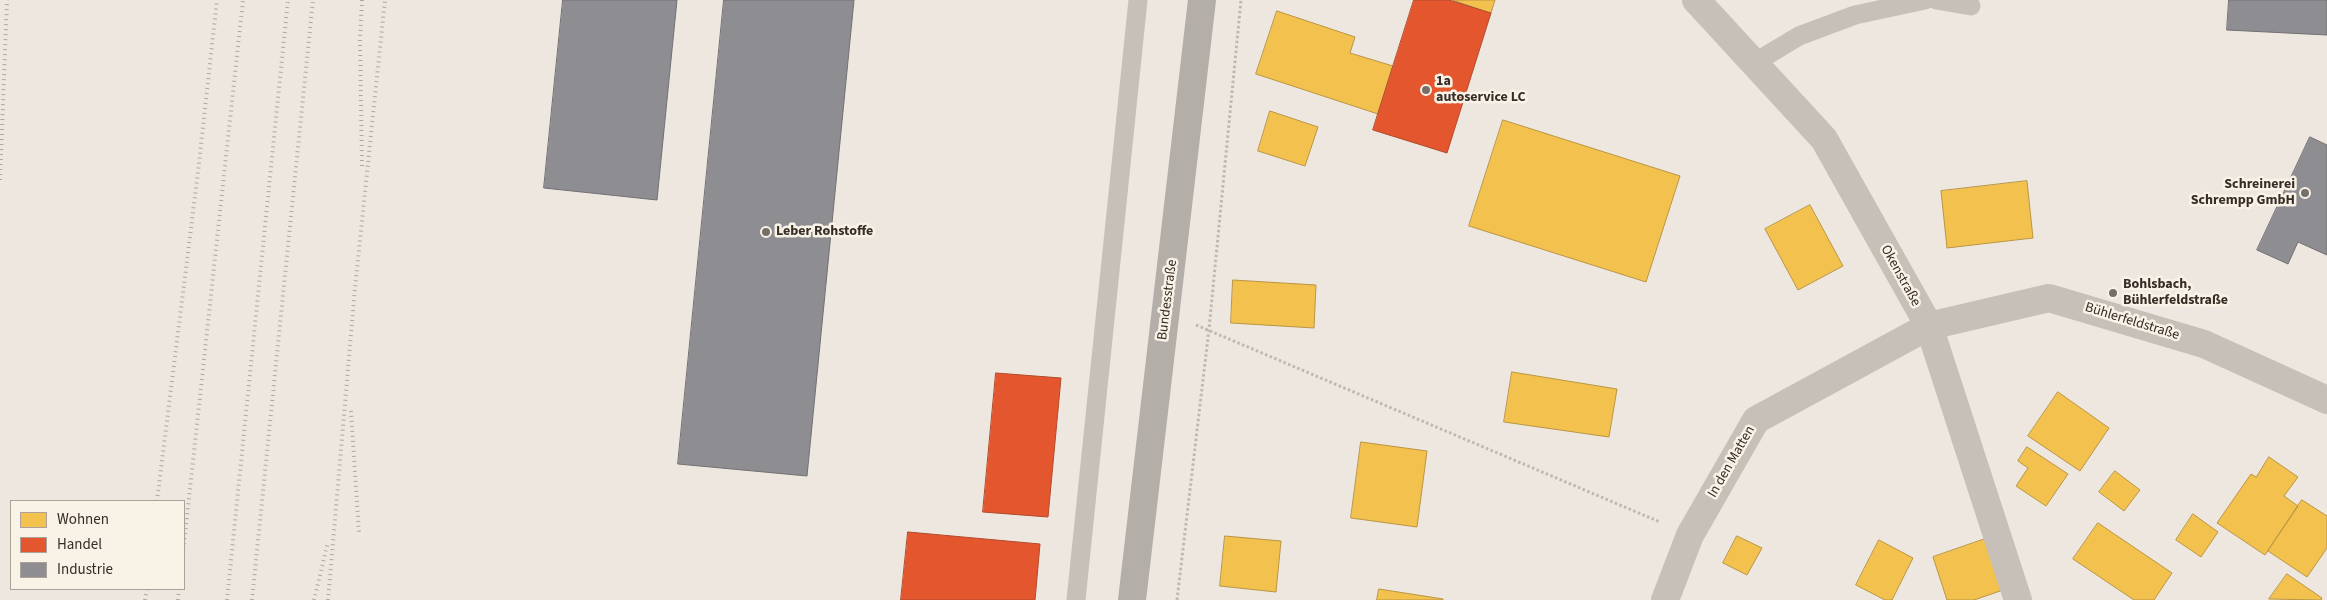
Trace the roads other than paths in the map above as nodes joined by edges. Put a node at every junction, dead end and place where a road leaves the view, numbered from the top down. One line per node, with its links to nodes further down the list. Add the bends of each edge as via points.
1 (1138, 0): 10 (lane)
2 (1202, 0): 11 (main road, Bundesstraße)
3 (1925, 0): 7 (lane, via 1855,14 1799,36)
4 (1936, 0): 6 (lane)
5 (1698, 1): 7 (street, Okenstraße)
6 (1971, 6)
7 (1754, 63): 8 (street, Okenstraße, via 1824,139)
8 (1929, 326): 9 (street, Bühlerfeldstraße, via 2050,298 2204,344); 12 (street, In den Matten, via 1756,420 1690,535); 13 (street, Okenstraße)
9 (2327, 400)
10 (1076, 600)
11 (1132, 600)
12 (1665, 600)
13 (2018, 600)

